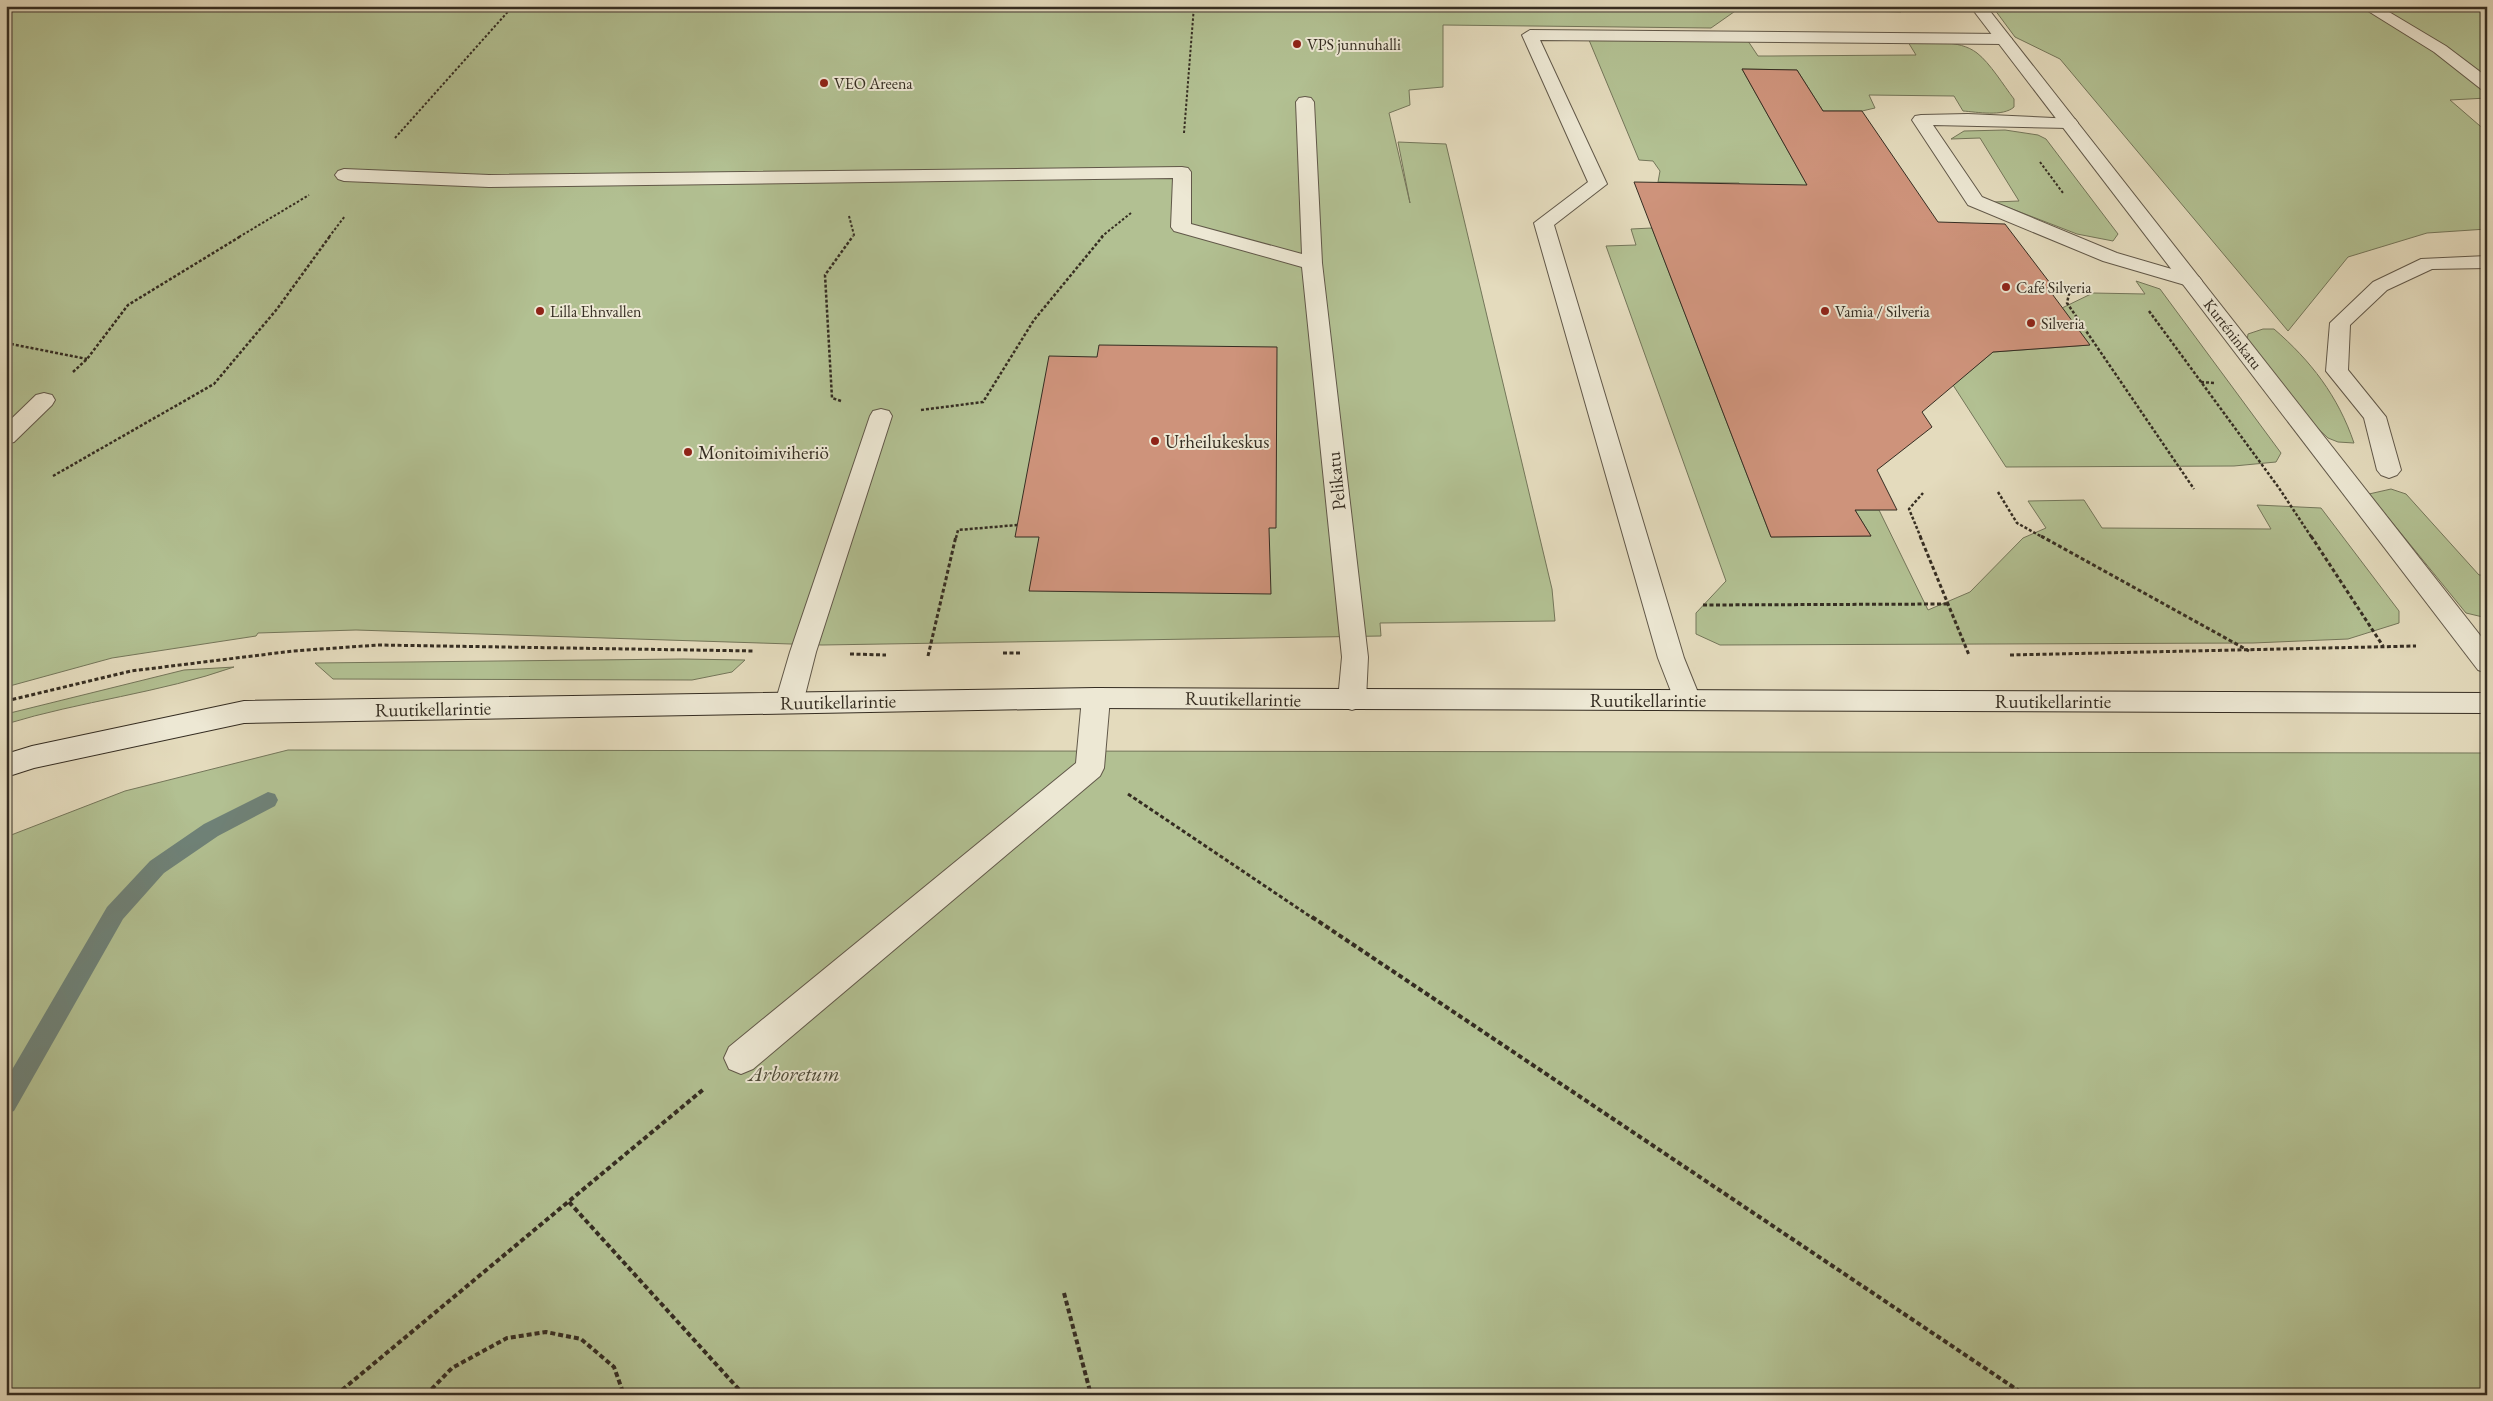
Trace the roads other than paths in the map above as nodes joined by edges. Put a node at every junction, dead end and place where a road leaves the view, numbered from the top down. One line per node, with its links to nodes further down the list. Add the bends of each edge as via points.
1 (1978, 6): 3 (main road, Kurténinkatu)
2 (2368, 6): 4 (main road, via 2440,49)
3 (2004, 39): 6 (main road, Kurténinkatu); 18 (main road, via 1530,35 1598,184 1544,223 1656,606)
4 (2487, 85)
5 (1305, 102): 9 (main road, Pelikatu)
6 (2069, 123): 10 (main road, Kurténinkatu); 10 (main road, via 1921,120 1975,202 2110,257)
7 (344, 175): 9 (main road, via 489,181 1182,172 1181,227)
8 (2487, 262): 14 (main road, via 2428,263 2380,286 2340,323 2337,371 2375,417)
9 (1312, 263): 17 (main road, Pelikatu, via 1356,657)
10 (2192, 281): 15 (main road, Kurténinkatu)
11 (44, 400): 13 (main road)
12 (881, 416): 19 (main road)
13 (6, 437)
14 (2388, 470)
15 (2487, 663)
16 (1096, 698): 17 (main road, Ruutikellarintie); 19 (main road, Ruutikellarintie); 22 (main road, via 1090,768)
17 (1352, 700): 18 (main road, Ruutikellarintie)
18 (1687, 700): 20 (main road, Ruutikellarintie)
19 (789, 703): 21 (main road, Ruutikellarintie, via 244,712 32,757)
20 (2487, 703)
21 (6, 766)
22 (742, 1058)

